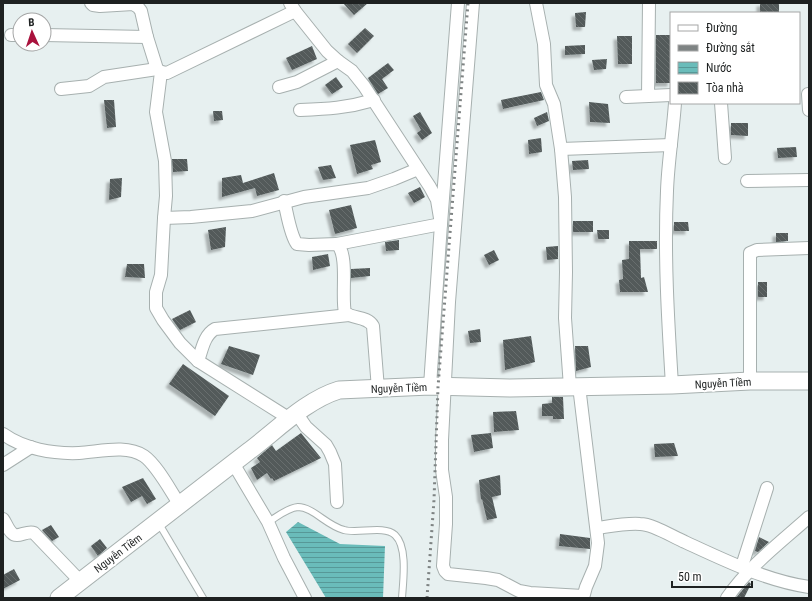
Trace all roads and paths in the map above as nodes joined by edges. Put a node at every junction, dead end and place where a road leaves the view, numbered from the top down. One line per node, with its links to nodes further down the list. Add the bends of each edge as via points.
1 (91, 3): 8 (street, via 96,6 137,5 141,11)
2 (458, 3): 30 (street)
3 (473, 3): 39 (street, via 449,302)
4 (536, 3): 23 (street, via 544,44 546,85 554,104)
5 (649, 3): 15 (street)
6 (292, 7): 9 (street, via 327,51); 10 (street, via 169,73)
7 (52, 35): 8 (street)
8 (147, 37): 10 (street)
9 (338, 60): 11 (street, via 297,82); 17 (street, via 352,71)
10 (159, 70): 12 (street, via 104,77 89,86); 29 (street, via 156,112 166,175)
11 (279, 87)
12 (61, 89)
13 (805, 94): 21 (street)
14 (670, 95): 15 (street)
15 (648, 96): 16 (street)
16 (626, 97)
17 (374, 100): 20 (street, via 353,106); 25 (street)
18 (675, 104): 22 (street)
19 (722, 104): 24 (street)
20 (300, 110)
21 (809, 110)
22 (671, 145): 23 (street); 37 (street, via 666,226)
23 (561, 149): 38 (street, via 565,196 565,318)
24 (725, 158)
25 (418, 169): 28 (street, via 368,188); 30 (street, via 437,200)
26 (809, 180): 27 (street)
27 (747, 181)
28 (284, 201): 29 (street, via 252,211); 31 (street, via 297,244)
29 (164, 218): 34 (street, via 161,275 156,292 156,308 180,343)
30 (441, 224): 31 (street); 39 (street)
31 (337, 244): 33 (street, via 343,263 344,308 345,313)
32 (809, 248): 35 (street, via 757,250 750,253)
33 (349, 315): 34 (street, via 215,329 208,334); 40 (street, via 368,320 373,326)
34 (198, 362): 41 (street)
35 (750, 381): 36 (street, Nguyễn Tiềm); 37 (street, Nguyễn Tiềm)
36 (809, 381)
37 (672, 385): 38 (street, Nguyễn Tiềm)
38 (575, 386): 39 (street, Nguyễn Tiềm); 53 (street)
39 (438, 387): 40 (street, Nguyễn Tiềm); 57 (street, via 442,470 446,497 442,558 445,571 448,574 498,580 519,591)
40 (378, 389): 41 (street, Nguyễn Tiềm, via 339,390 327,393)
41 (294, 416): 44 (street, Nguyễn Tiềm); 47 (street, via 326,445 330,452 335,464)
42 (3, 434): 43 (street, via 11,440)
43 (31, 447): 45 (street); 48 (street, via 65,453 135,451 152,463)
44 (233, 463): 48 (street, Nguyễn Tiềm); 52 (street)
45 (3, 465)
46 (767, 488): 54 (street)
47 (337, 502)
48 (180, 505): 51 (street, Nguyễn Tiềm)
49 (809, 517): 54 (street)
50 (3, 518): 55 (street, via 12,534 34,533)
51 (158, 522): 55 (street, Nguyễn Tiềm); 59 (lane)
52 (268, 522): 60 (street); 61 (lane, via 290,509 300,507 311,510 328,523 344,530 379,530 391,533 396,536 402,551)
53 (597, 528): 54 (street, via 640,524 650,526); 57 (street, via 595,566)
54 (746, 568): 56 (street, via 791,584); 62 (street)
55 (81, 582): 58 (street, Nguyễn Tiềm)
56 (809, 587)
57 (583, 597)
58 (59, 598)
59 (202, 598)
60 (305, 598)
61 (402, 598)
62 (727, 598)

